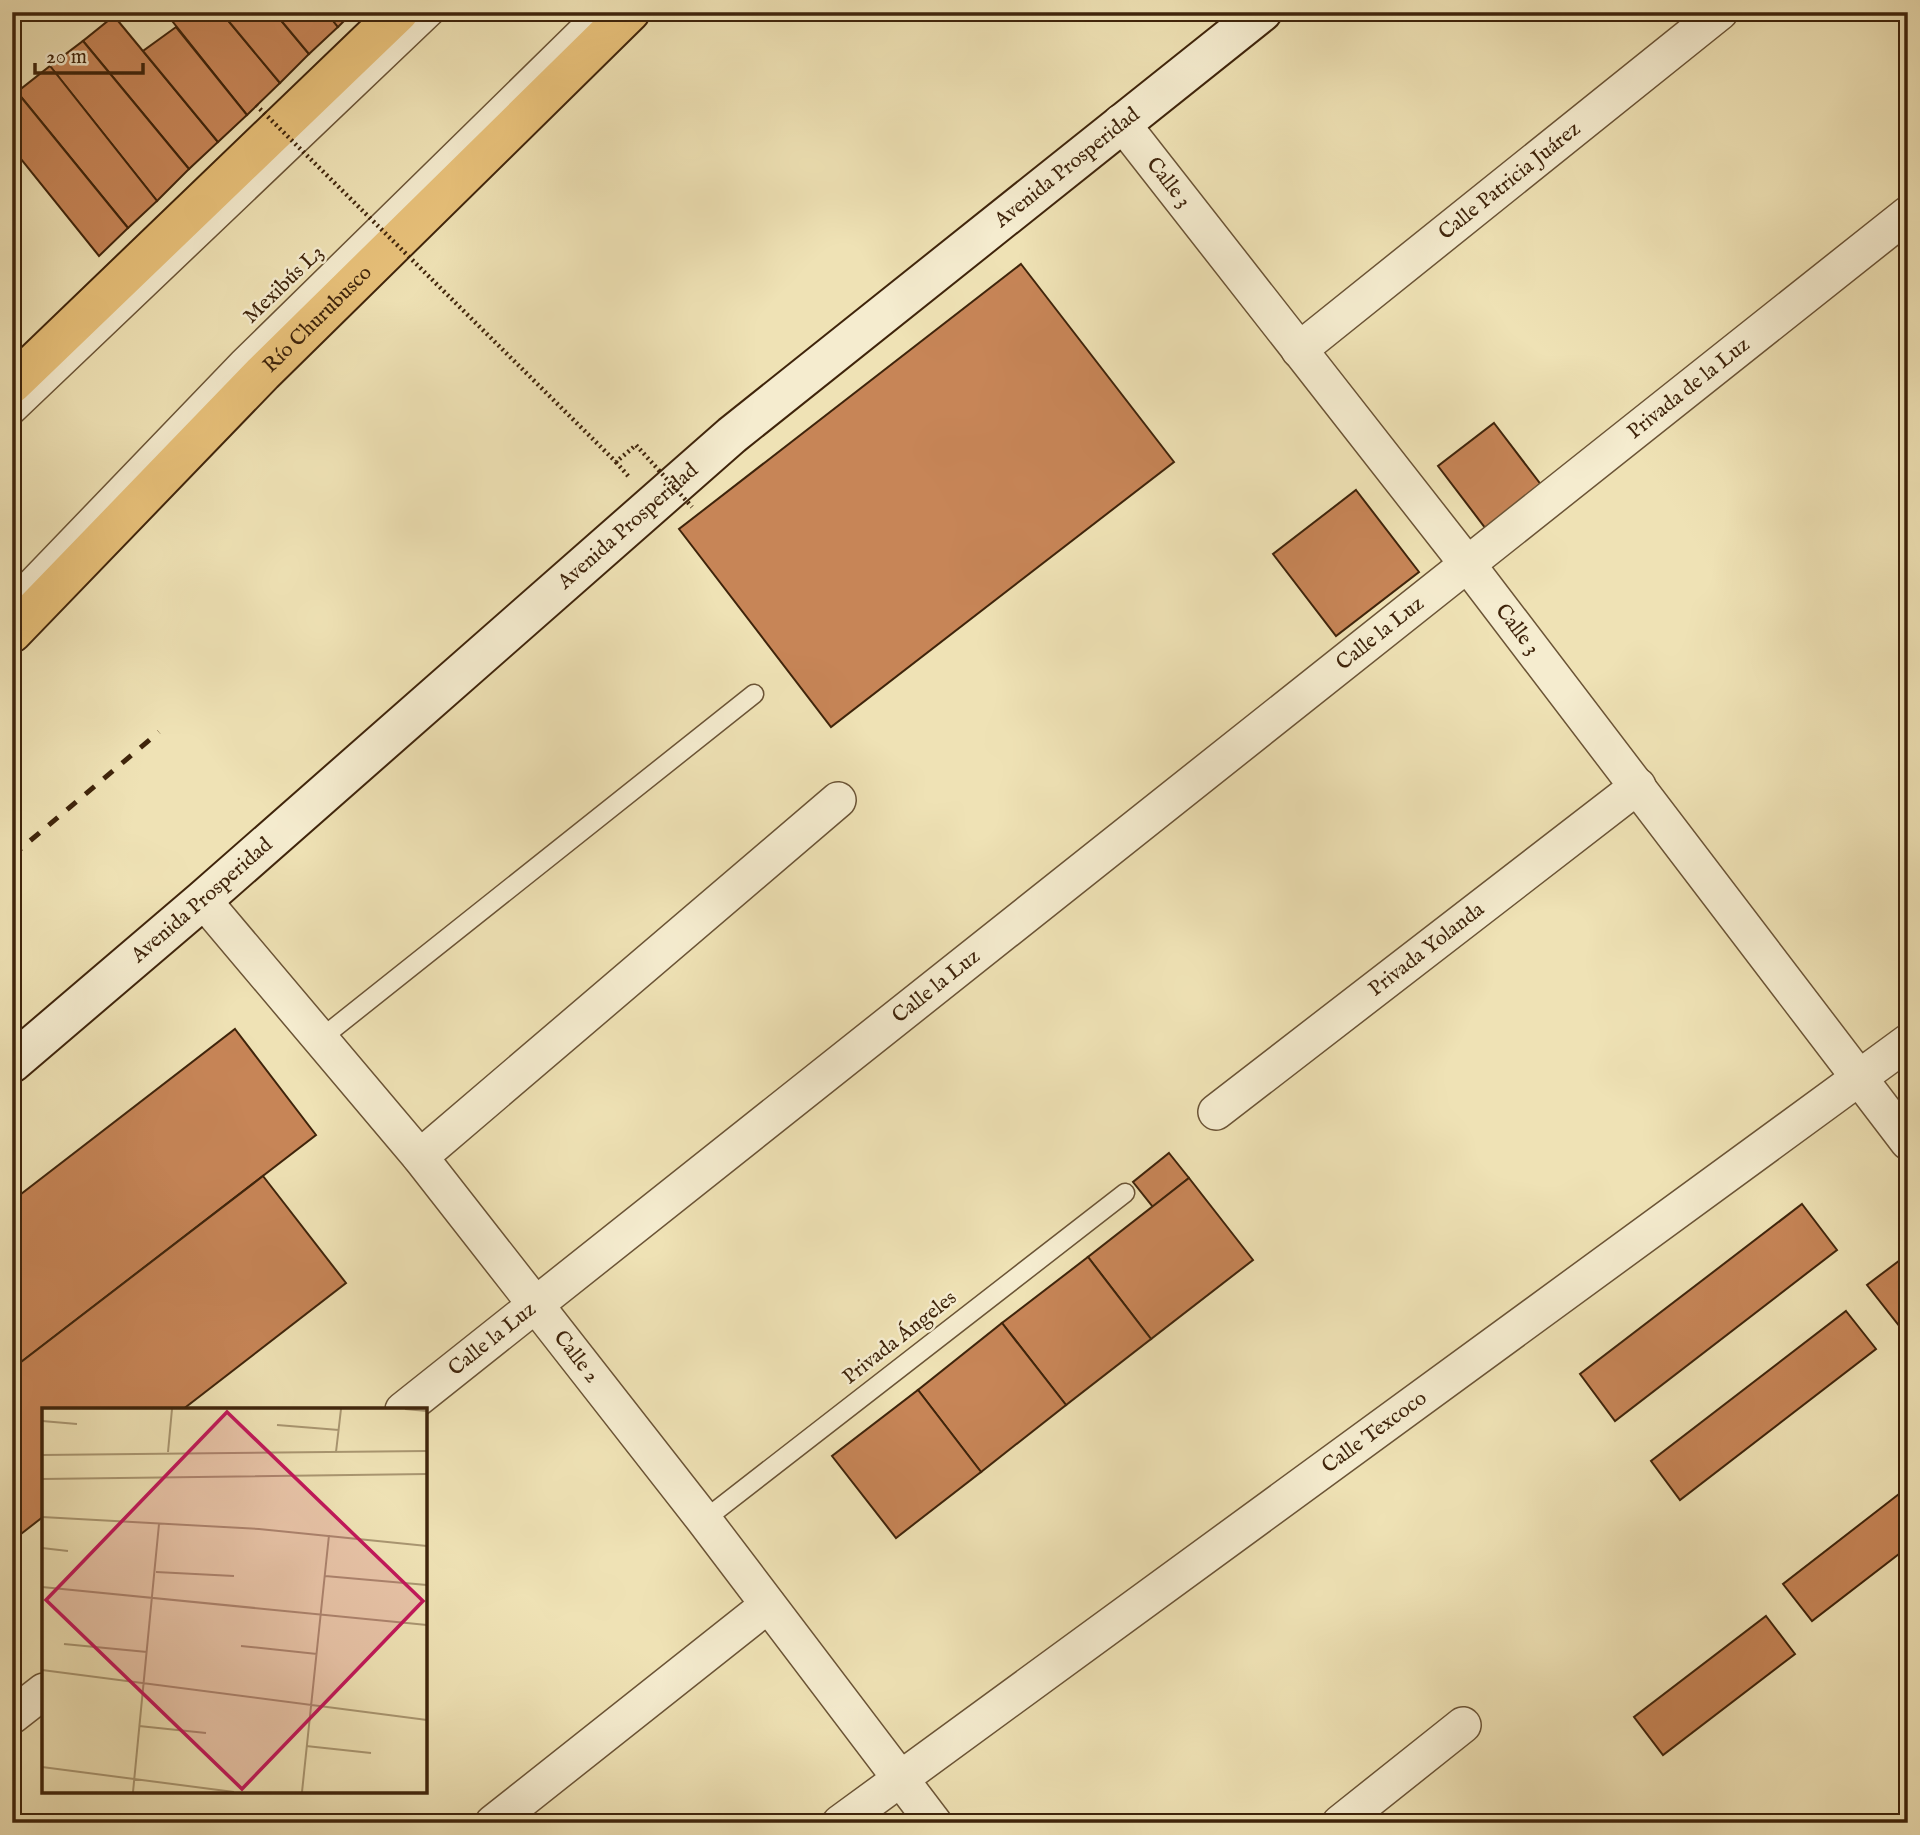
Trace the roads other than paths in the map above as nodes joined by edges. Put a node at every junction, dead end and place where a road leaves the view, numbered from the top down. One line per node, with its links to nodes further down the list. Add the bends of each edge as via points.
1 (399, 12): 10 (main road)
2 (437, 12): 11 (lane)
3 (594, 12): 13 (lane, Mexibús L3, via 239,360)
4 (630, 12): 14 (main road, Río Churubusco, via 263,373)
5 (1262, 12): 7 (street, Avenida Prosperidad)
6 (1720, 12): 9 (street, Calle Patricia Juárez)
7 (1121, 122): 9 (street, Calle 3); 18 (street, Avenida Prosperidad, via 732,435)
8 (1908, 214): 12 (street, Privada de la Luz)
9 (1299, 350): 12 (street, Calle 3)
10 (12, 384)
11 (12, 417)
12 (1468, 565): 16 (street, Calle 3); 27 (street, Calle la Luz)
13 (12, 596)
14 (12, 633)
15 (754, 694): 19 (lane)
16 (1638, 786): 22 (street, Calle 3); 23 (street, Privada Yolanda)
17 (838, 800): 25 (street)
18 (203, 900): 19 (street, Calle 2); 21 (street, Avenida Prosperidad)
19 (319, 1040): 25 (street, Calle 2)
20 (1908, 1042): 22 (street, Calle Texcoco)
21 (12, 1063)
22 (1857, 1079): 24 (street, Calle 3); 34 (street, Calle Texcoco)
23 (1216, 1112)
24 (1908, 1142)
25 (419, 1157): 27 (street, Calle 2)
26 (1125, 1193): 29 (lane, Privada Ángeles)
27 (536, 1306): 28 (street, Calle la Luz); 29 (street, Calle 2)
28 (406, 1408)
29 (704, 1520): 30 (street, Calle 2)
30 (768, 1605): 34 (street, Calle 2); 35 (street)
31 (42, 1694): 32 (street)
32 (12, 1716)
33 (1463, 1725): 38 (street)
34 (900, 1778): 36 (street, Calle Texcoco); 37 (street, Calle 2)
35 (492, 1823)
36 (841, 1823)
37 (934, 1823)
38 (1340, 1823)

